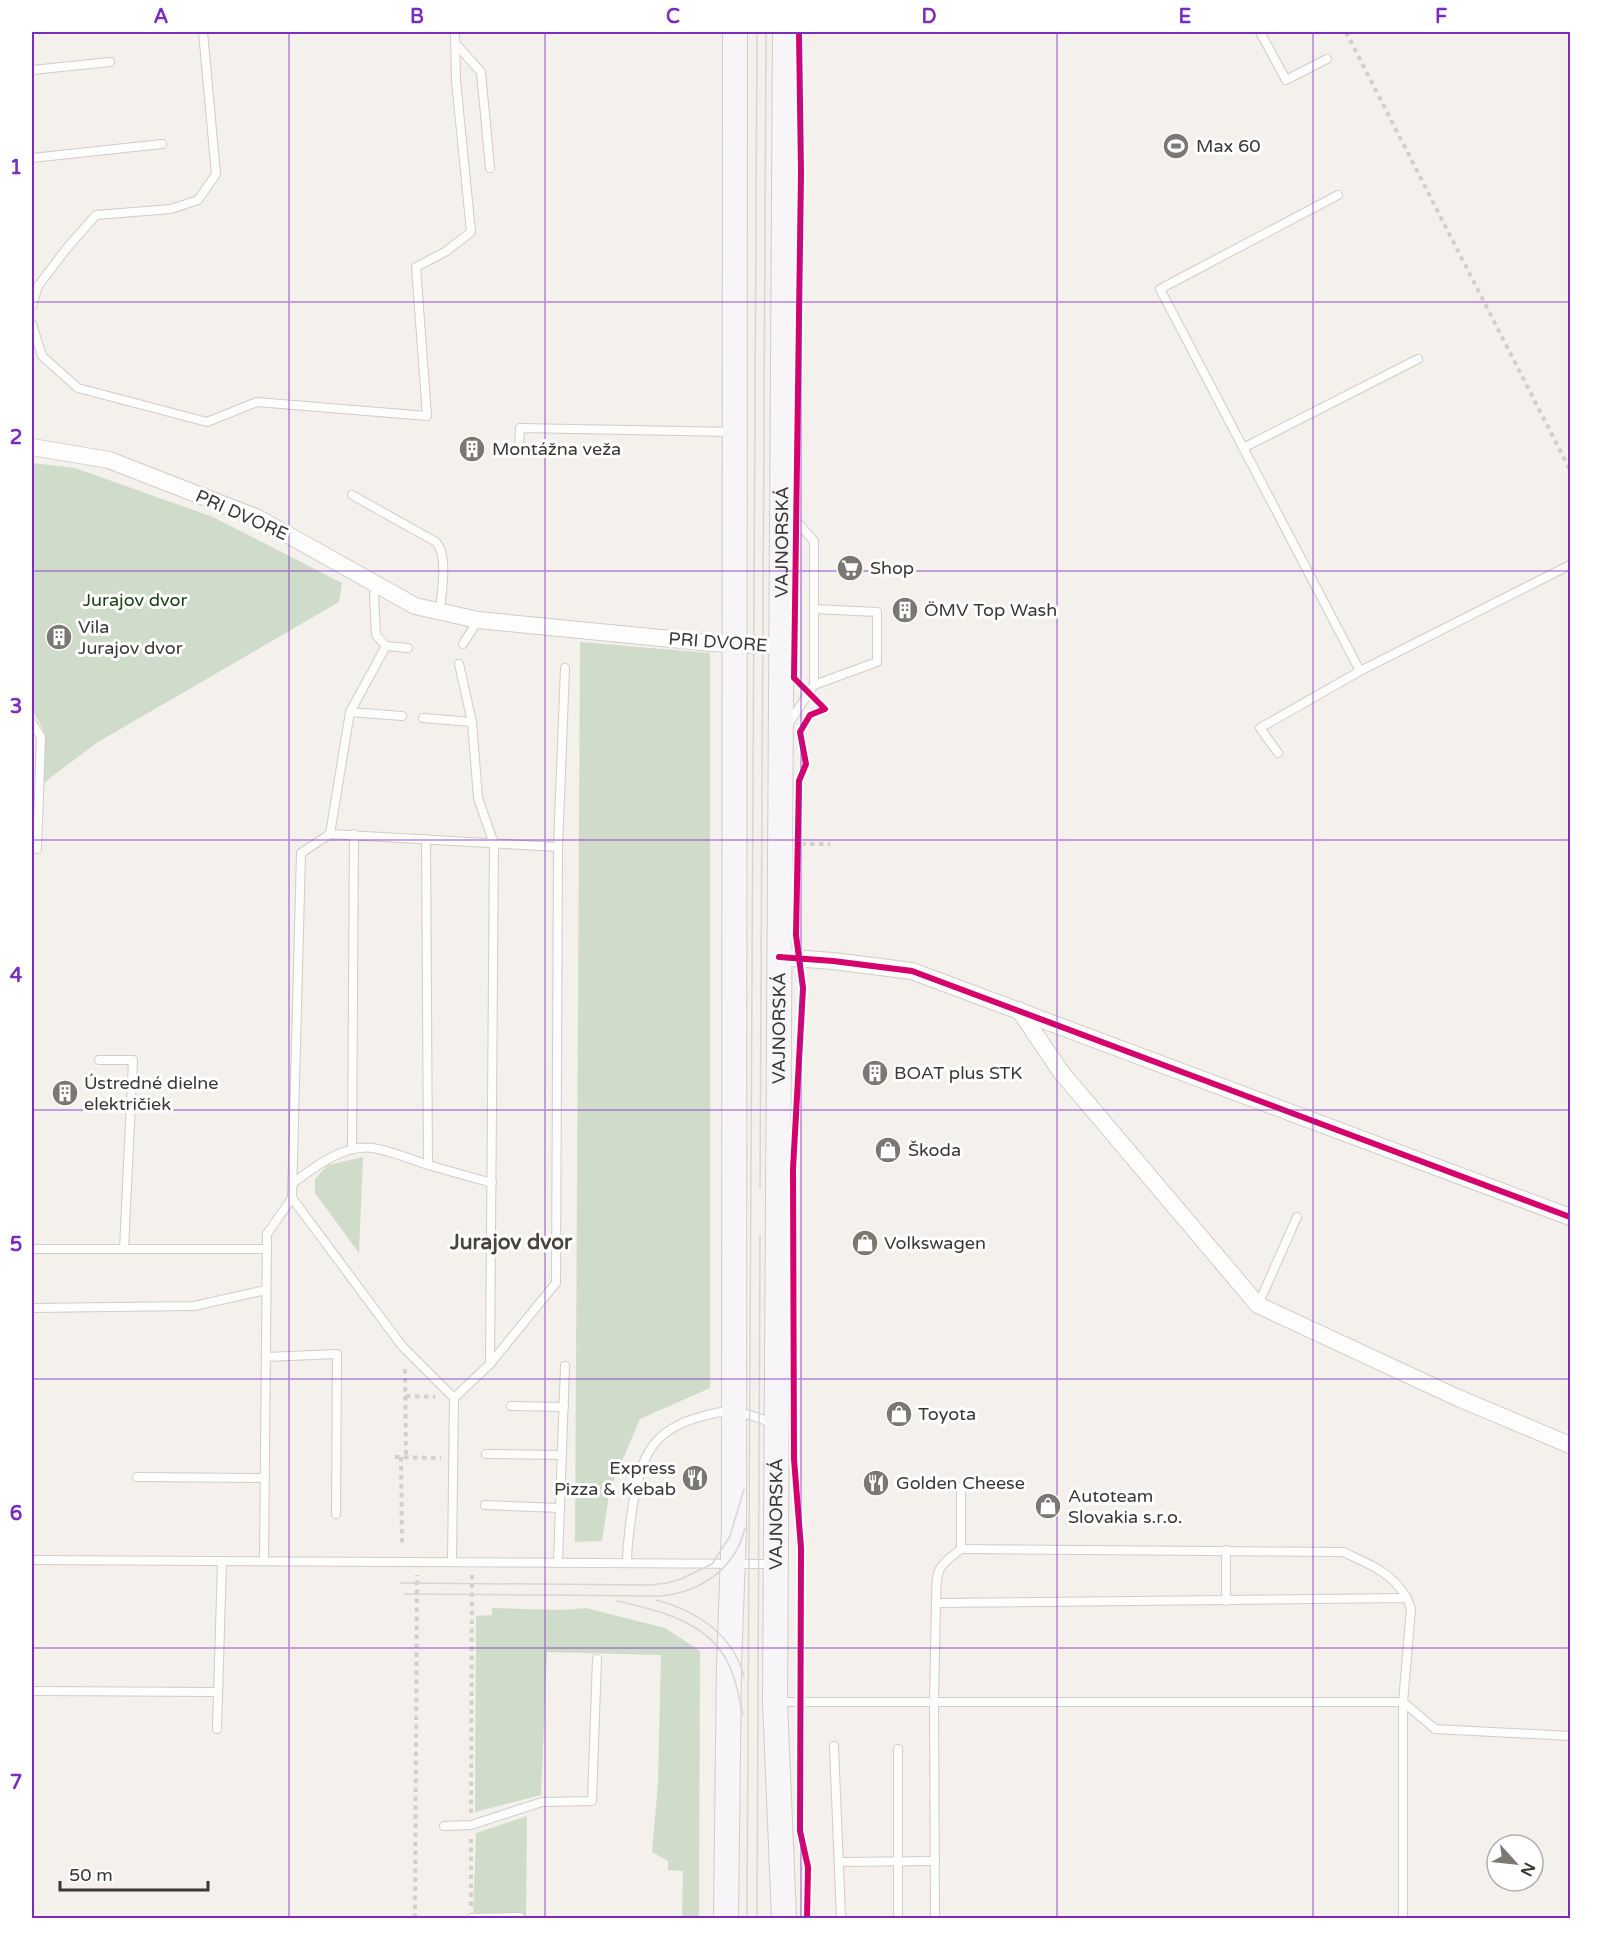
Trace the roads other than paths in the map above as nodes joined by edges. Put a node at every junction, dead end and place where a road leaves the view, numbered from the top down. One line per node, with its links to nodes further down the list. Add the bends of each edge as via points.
1 (203, 32): 14 (lane, via 216,174 198,200 171,208 96,215 38,286)
2 (455, 32): 6 (lane)
3 (735, 32): 17 (main road)
4 (785, 32): 22 (main road, VAJNORSKÁ)
5 (1260, 32): 7 (lane, via 1286,80)
6 (455, 43): 12 (lane, via 481,72); 15 (lane, via 471,232 446,252 416,267 428,416 257,402 207,422 78,388 42,356)
7 (1327, 59)
8 (110, 62): 9 (lane)
9 (32, 70)
10 (162, 144): 11 (lane)
11 (32, 158)
12 (490, 168)
13 (1338, 195): 19 (lane, via 1160,290)
14 (32, 306)
15 (32, 324)
16 (1418, 359): 19 (lane)
17 (734, 432): 20 (lane, via 520,428); 29 (main road)
18 (32, 447): 24 (street, PRI DVORE, via 109,460 258,518)
19 (1243, 448): 35 (lane)
20 (519, 449)
21 (352, 495): 26 (lane, via 440,546 444,559)
22 (782, 504): 25 (lane, via 814,541); 31 (main road, VAJNORSKÁ)
23 (1570, 565): 35 (lane)
24 (378, 585): 26 (street, PRI DVORE, via 415,606); 30 (lane, via 374,595 376,635)
25 (814, 609): 36 (lane); 36 (lane, via 877,612 877,662)
26 (440, 611): 27 (street, PRI DVORE)
27 (478, 620): 28 (lane); 29 (street, PRI DVORE)
28 (463, 644)
29 (734, 644): 31 (street, PRI DVORE); 72 (main road)
30 (386, 646): 32 (lane); 37 (lane)
31 (781, 646): 42 (main road, VAJNORSKÁ)
32 (408, 648)
33 (459, 664): 40 (lane)
34 (565, 668): 48 (lane)
35 (1360, 671): 43 (lane, via 1260,728)
36 (814, 685): 42 (lane)
37 (350, 712): 38 (lane); 44 (lane)
38 (402, 716)
39 (423, 718): 40 (lane)
40 (472, 722): 47 (lane, via 478,798)
41 (32, 723): 49 (lane, via 40,737 37,849)
42 (780, 736): 50 (main road, VAJNORSKÁ)
43 (1278, 753)
44 (330, 834): 45 (lane); 56 (lane, via 301,853)
45 (354, 834): 46 (lane); 53 (lane)
46 (426, 839): 47 (lane); 54 (lane)
47 (494, 844): 48 (lane); 55 (lane)
48 (558, 847): 67 (lane, via 556,1283)
49 (32, 849)
50 (779, 957): 51 (street, via 912,971); 73 (main road, VAJNORSKÁ)
51 (1019, 1010): 58 (street); 64 (street, via 1061,1072)
52 (99, 1060): 61 (lane, via 133,1060)
53 (352, 1149): 54 (lane, via 372,1148); 56 (lane, via 316,1166)
54 (428, 1165): 55 (lane)
55 (492, 1183): 67 (lane)
56 (292, 1184): 57 (lane)
57 (292, 1198): 62 (lane, via 267,1234); 69 (lane, via 402,1346)
58 (1570, 1216)
59 (1297, 1217): 64 (lane)
60 (32, 1249): 61 (lane)
61 (124, 1249): 62 (lane)
62 (267, 1249): 63 (lane)
63 (266, 1290): 65 (lane, via 194,1306); 66 (lane)
64 (1258, 1305): 74 (street)
65 (32, 1308)
66 (266, 1356): 78 (lane); 82 (lane, via 336,1354)
67 (490, 1364): 69 (lane)
68 (565, 1366): 71 (lane)
69 (454, 1398): 88 (lane)
70 (511, 1406): 71 (lane)
71 (564, 1407): 76 (lane)
72 (734, 1411): 73 (lane); 90 (lane, via 689,1420 666,1432 650,1448 638,1473); 91 (main road)
73 (776, 1424): 92 (main road, VAJNORSKÁ)
74 (1570, 1445)
75 (486, 1454): 76 (lane)
76 (562, 1455): 81 (lane)
77 (137, 1477): 78 (lane)
78 (265, 1478): 87 (lane)
79 (962, 1487): 83 (lane)
80 (485, 1505): 81 (lane)
81 (560, 1508): 89 (lane)
82 (336, 1514)
83 (961, 1549): 84 (lane); 95 (lane, via 937,1572)
84 (1226, 1550): 93 (lane, via 1343,1552 1382,1571 1397,1582); 94 (lane)
85 (32, 1560): 86 (lane)
86 (222, 1561): 87 (lane); 98 (lane)
87 (264, 1561): 88 (lane)
88 (452, 1562): 89 (lane)
89 (558, 1563): 90 (lane)
90 (627, 1563): 91 (lane)
91 (733, 1564): 92 (lane); 112 (main road)
92 (776, 1564): 99 (main road, VAJNORSKÁ)
93 (1407, 1598): 94 (lane); 101 (lane, via 1411,1608)
94 (1226, 1601): 95 (lane)
95 (936, 1603): 100 (lane)
96 (597, 1659): 106 (lane, via 592,1801 542,1802 471,1825)
97 (32, 1691): 98 (lane)
98 (218, 1692): 102 (lane)
99 (775, 1702): 100 (lane); 113 (main road, VAJNORSKÁ)
100 (934, 1702): 101 (lane); 108 (lane)
101 (1403, 1702): 103 (lane, via 1435,1729); 117 (lane)
102 (217, 1729)
103 (1570, 1736)
104 (834, 1746): 109 (lane)
105 (898, 1749): 107 (lane)
106 (444, 1826)
107 (900, 1861): 108 (lane); 109 (lane); 115 (lane)
108 (935, 1861): 116 (lane)
109 (840, 1862): 114 (lane)
110 (520, 1917): 111 (lane)
111 (471, 1918)
112 (726, 1918)
113 (784, 1918)
114 (841, 1918)
115 (898, 1918)
116 (935, 1918)
117 (1403, 1918)

